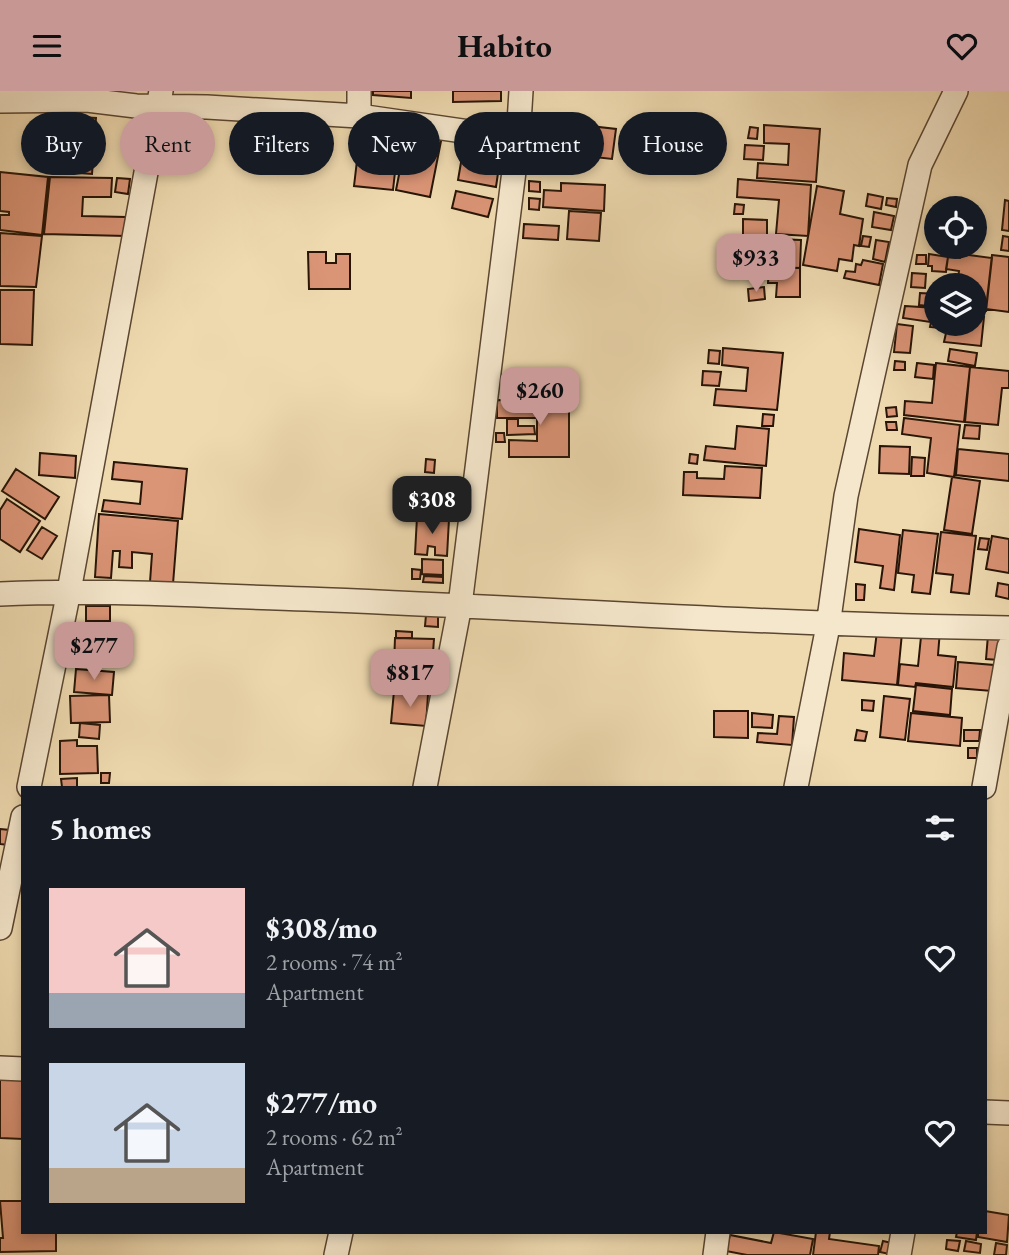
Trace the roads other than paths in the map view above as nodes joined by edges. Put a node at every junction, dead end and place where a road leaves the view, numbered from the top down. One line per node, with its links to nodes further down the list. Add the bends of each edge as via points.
1 (359, 91): 6 (street)
2 (521, 91): 7 (street)
3 (956, 91): 13 (street, via 920,165 846,496)
4 (159, 99): 5 (street); 8 (street); 10 (street)
5 (0, 101)
6 (359, 112)
7 (520, 112)
8 (348, 115)
9 (514, 175): 12 (street)
10 (69, 591): 11 (street); 12 (street); 16 (street)
11 (0, 594)
12 (460, 605): 13 (street); 17 (street)
13 (828, 626): 14 (street); 18 (street)
14 (1009, 628)
15 (1009, 647): 19 (street)
16 (29, 786)
17 (425, 786)
18 (796, 786)
19 (984, 786)
20 (21, 827): 21 (street)
21 (0, 928)
22 (0, 1067): 23 (street)
23 (21, 1069)
24 (987, 1112): 25 (street)
25 (1009, 1113)
26 (341, 1234): 29 (street)
27 (718, 1234): 30 (street)
28 (903, 1234): 31 (street)
29 (336, 1255)
30 (715, 1255)
31 (899, 1255)

